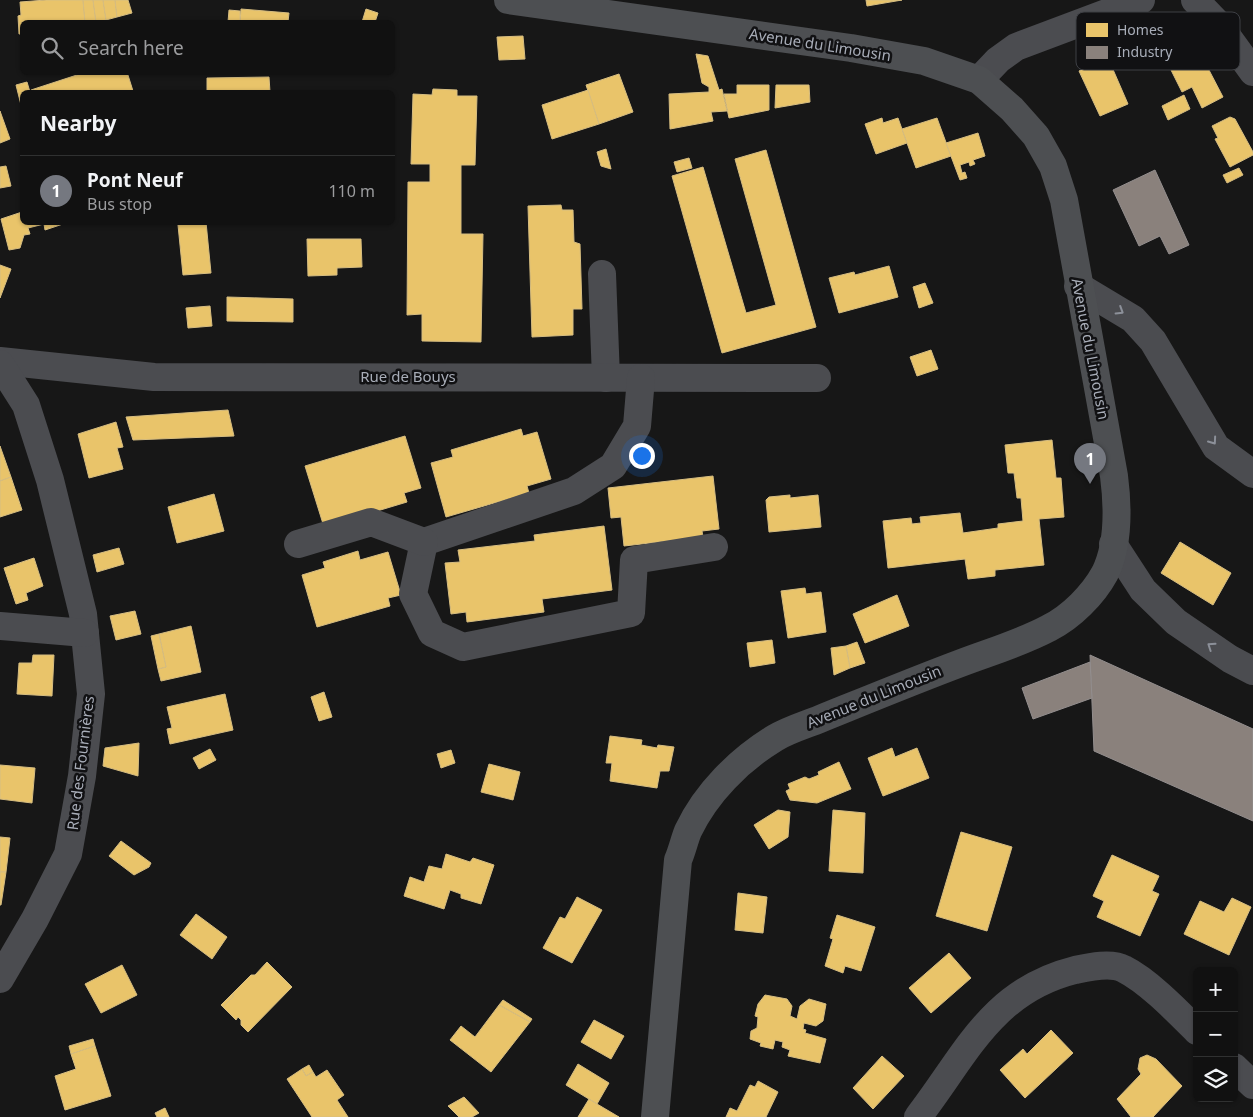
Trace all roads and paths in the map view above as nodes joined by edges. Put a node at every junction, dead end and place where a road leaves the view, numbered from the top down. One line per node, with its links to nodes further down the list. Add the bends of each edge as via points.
1 (508, 0): 4 (main road, Avenue du Limousin)
2 (1141, 0): 5 (street)
3 (1195, 0): 6 (street)
4 (586, 6): 10 (main road, Avenue du Limousin, via 924,61)
5 (1109, 12)
6 (1207, 12)
7 (1076, 24): 10 (street, via 1016,47)
8 (1240, 54): 9 (street)
9 (1253, 72)
10 (978, 80): 12 (main road, Avenue du Limousin, via 1036,136 1053,166 1064,200)
11 (602, 274): 14 (street)
12 (1078, 286): 17 (street, one-way to 17, via 1133,319 1154,341 1216,447); 20 (main road, Avenue du Limousin, via 1114,476 1117,521)
13 (0, 363): 14 (street, Rue de Bouys, via 154,377); 23 (street, Rue des Fournières, via 26,405 50,480)
14 (606, 378): 15 (street, Rue de Bouys)
15 (641, 378): 16 (street, Rue de Bouys); 18 (street, via 637,426 613,466 574,491)
16 (817, 378)
17 (1253, 474)
18 (424, 542): 19 (street, via 371,522); 21 (street, via 413,594 432,633 463,648 631,613 634,560)
19 (298, 544)
20 (1114, 544): 24 (street, one-way to 20, via 1176,622 1143,590); 29 (main road, Avenue du Limousin, via 1105,572 1093,591 1050,628 776,737 753,753 715,789 689,831 678,860)
21 (714, 548)
22 (0, 626): 23 (street)
23 (85, 633): 25 (street, Rue des Fournières, via 91,694 82,776 68,854)
24 (1253, 671)
25 (0, 979)
26 (1193, 1027): 30 (street, via 1141,980 1122,968 1094,965 1070,971 1016,996 994,1014)
27 (1238, 1071): 28 (street)
28 (1253, 1085)
29 (655, 1117)
30 (918, 1117)

